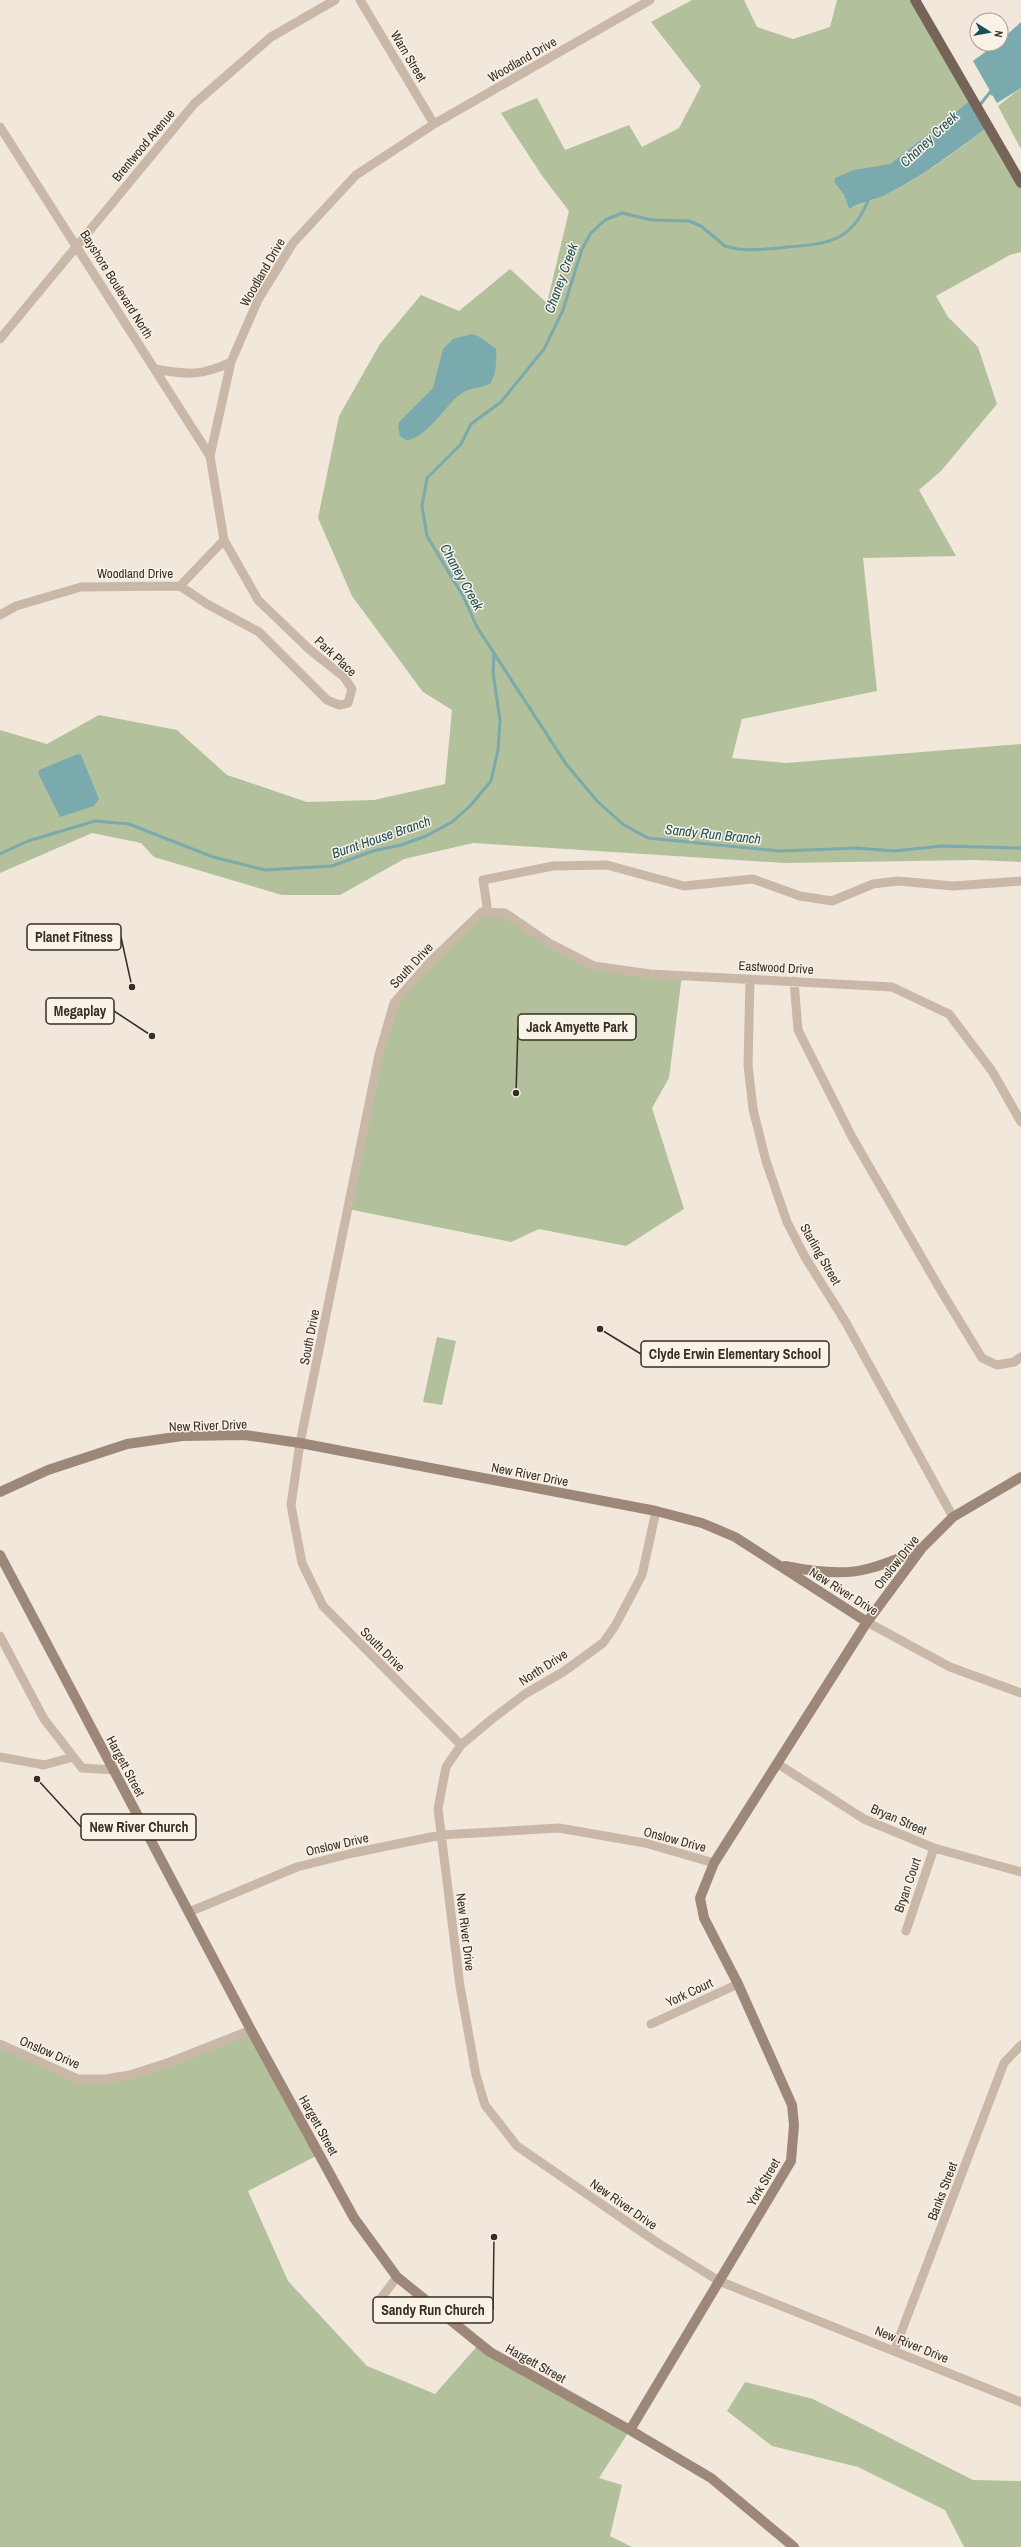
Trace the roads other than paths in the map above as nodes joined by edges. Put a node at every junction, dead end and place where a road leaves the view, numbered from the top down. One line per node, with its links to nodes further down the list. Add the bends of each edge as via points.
1 (335, 0): 8 (street, Brentwood Avenue, via 271,38 194,104)
2 (360, 0): 5 (street, Warn Street)
3 (650, 0): 5 (street, Woodland Drive)
4 (915, 0): 7 (main road)
5 (434, 124): 10 (street, Woodland Drive, via 356,175 293,243 258,300)
6 (0, 127): 8 (street, Bayshore Boulevard North)
7 (1021, 183)
8 (77, 245): 9 (street, Brentwood Avenue); 11 (street, Bayshore Boulevard North)
9 (0, 339)
10 (232, 362): 11 (street, via 211,372 191,375); 12 (street, Woodland Drive)
11 (156, 369): 12 (street, Bayshore Boulevard North)
12 (210, 456): 13 (street, Woodland Drive)
13 (224, 540): 14 (street, Woodland Drive); 14 (street, Park Place, via 258,600 310,650 344,677 352,689 348,704 339,705 327,700 259,632)
14 (180, 586): 15 (street, Woodland Drive, via 82,586 16,606)
15 (0, 615)
16 (1021, 881): 17 (street, via 953,886 898,881 873,884 832,901 800,896 753,880 684,886 607,865 553,866 483,880)
17 (485, 913): 18 (street, Eastwood Drive, via 505,913 549,943 594,966 650,974); 22 (street, South Drive, via 431,961 394,1003 379,1055)
18 (750, 979): 19 (street, Eastwood Drive); 26 (street, Starling Street, via 748,1066 753,1109 766,1161 787,1222)
19 (794, 981): 20 (street, Eastwood Drive, via 892,987 949,1014 992,1071); 21 (street, via 798,1030 852,1137 940,1289 982,1358 997,1365 1014,1362)
20 (1021, 1122)
21 (1021, 1357)
22 (300, 1443): 24 (street, New River Drive, via 244,1435 182,1436 127,1444 48,1470); 25 (street, New River Drive); 33 (street, South Drive, via 291,1505 302,1563 323,1606)
23 (1021, 1477): 26 (street, Onslow Drive)
24 (0, 1492)
25 (656, 1511): 29 (street, New River Drive, via 702,1523 735,1537); 33 (street, North Drive, via 642,1575 603,1643 525,1694)
26 (953, 1517): 27 (street, Onslow Drive)
27 (922, 1548): 29 (street, via 886,1564 855,1573 820,1573); 30 (street, Onslow Drive)
28 (0, 1555): 37 (street, Hargett Street)
29 (780, 1565): 30 (street, New River Drive)
30 (867, 1622): 32 (street, New River Drive, via 950,1667); 36 (street, Onslow Drive)
31 (0, 1636): 35 (street, via 44,1719)
32 (1021, 1693)
33 (461, 1745): 38 (street, North Drive, via 446,1767 440,1790 438,1809)
34 (0, 1757): 35 (street, via 44,1765)
35 (73, 1757): 37 (street, via 82,1768)
36 (778, 1764): 39 (street, Bryan Street, via 864,1819); 40 (street, Onslow Drive)
37 (114, 1770): 42 (street, Hargett Street)
38 (441, 1835): 40 (street, Onslow Drive, via 559,1828 645,1843); 42 (street, Onslow Drive, via 297,1867); 50 (street, New River Drive, via 460,1986 476,2075 486,2105 518,2146 658,2243)
39 (934, 1848): 41 (street, Bryan Street); 43 (street, Bryan Court)
40 (714, 1863): 44 (street, York Street, via 700,1898 704,1918)
41 (1021, 1872)
42 (190, 1912): 46 (street, Hargett Street)
43 (906, 1930)
44 (738, 1984): 45 (street, York Court); 50 (street, York Street, via 792,2105 794,2125 791,2161)
45 (651, 2024)
46 (251, 2030): 47 (street, Onslow Drive, via 143,2071 105,2079 78,2079); 49 (street, Hargett Street, via 354,2218)
47 (0, 2044)
48 (1021, 2045): 52 (street, Banks Street, via 1004,2063)
49 (397, 2277): 51 (street); 54 (street, Hargett Street, via 490,2352)
50 (719, 2281): 52 (street, New River Drive); 54 (street, York Street)
51 (378, 2302)
52 (894, 2350): 53 (street, New River Drive)
53 (1021, 2402)
54 (630, 2430): 55 (street, Hargett Street, via 711,2478)
55 (794, 2547)

